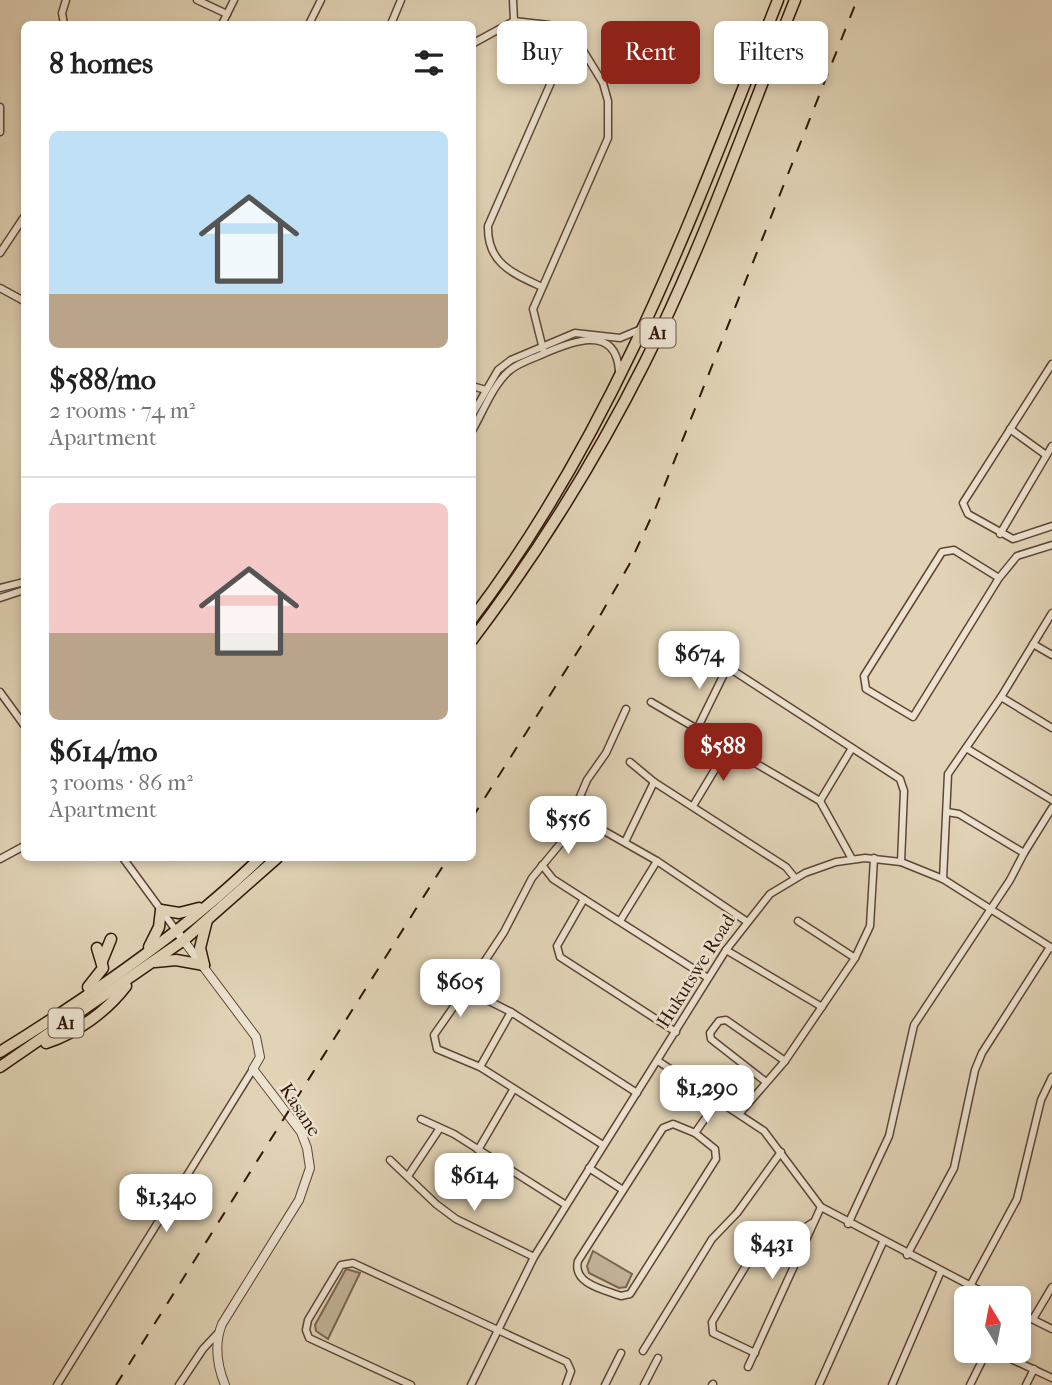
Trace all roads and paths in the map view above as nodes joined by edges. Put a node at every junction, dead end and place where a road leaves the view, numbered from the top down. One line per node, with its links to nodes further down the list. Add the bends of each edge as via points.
1 (66, 0): 10 (street)
2 (197, 0): 9 (street)
3 (234, 0): 9 (street)
4 (321, 0): 12 (street)
5 (401, 0): 13 (street)
6 (513, 0): 14 (street)
7 (778, 0): 28 (highway, A1)
8 (795, 0): 50 (highway, A1, via 695,252 644,363 550,529)
9 (227, 15): 11 (street)
10 (63, 21)
11 (224, 21)
12 (310, 21)
13 (392, 21)
14 (514, 21)
15 (497, 30): 16 (street)
16 (476, 42)
17 (587, 57): 25 (street, via 603,83 610,128)
18 (550, 84): 25 (street, via 488,226 489,246 499,263)
19 (0, 107): 20 (street)
20 (0, 132)
21 (21, 221): 23 (street)
22 (0, 235): 23 (street)
23 (7, 239): 24 (street)
24 (0, 253)
25 (542, 286): 29 (street, via 533,309)
26 (0, 288): 27 (street)
27 (21, 299)
28 (647, 323): 29 (street, via 627,337 575,333); 32 (highway, A1)
29 (541, 345): 30 (street); 34 (street, via 503,365)
30 (544, 354): 32 (street, via 573,341 601,342 617,359); 36 (street, via 506,373)
31 (1052, 364): 37 (street)
32 (619, 384): 48 (highway, A1, via 538,526)
33 (476, 387): 34 (street)
34 (486, 390): 35 (street)
35 (476, 408)
36 (476, 424)
37 (1010, 429): 39 (street); 41 (street, via 963,503 968,514)
38 (1052, 446): 39 (street)
39 (1046, 455): 41 (street)
40 (1052, 526): 41 (street, via 1013,539)
41 (1000, 534)
42 (1052, 545): 43 (street, via 1017,556)
43 (999, 578): 43 (street, via 954,550 942,552 864,676 866,689 913,717)
44 (21, 583): 45 (street)
45 (0, 588)
46 (21, 591): 47 (street)
47 (0, 598)
48 (476, 613)
49 (1052, 613): 51 (street)
50 (476, 634)
51 (1033, 643): 53 (street); 56 (street)
52 (703, 651): 54 (street)
53 (1052, 655)
54 (727, 668): 60 (street); 63 (street)
55 (0, 692): 59 (street)
56 (1001, 697): 61 (street); 64 (street)
57 (652, 702): 60 (street)
58 (626, 709): 84 (street, via 606,753 587,780 560,844)
59 (21, 721)
60 (698, 727): 62 (street)
61 (1052, 728)
62 (729, 746): 68 (street); 69 (street)
63 (852, 748): 68 (street); 83 (street, via 900,779 904,791)
64 (966, 748): 67 (street); 71 (street, via 947,780)
65 (630, 762): 66 (street)
66 (654, 782): 69 (street); 73 (street)
67 (1052, 800)
68 (820, 801): 78 (street)
69 (693, 806): 85 (street, via 786,867)
70 (1052, 808): 75 (street)
71 (947, 812): 75 (street, via 959,814); 86 (street)
72 (593, 824): 73 (street)
73 (625, 842): 82 (street)
74 (21, 848): 77 (street)
75 (1024, 853): 89 (street)
76 (874, 858): 78 (street, Hukutswe Road); 83 (street, Hukutswe Road); 102 (street, via 870,926)
77 (0, 859)
78 (852, 859): 85 (street, Hukutswe Road)
79 (125, 861): 90 (street)
80 (257, 861): 88 (highway, A1)
81 (274, 861): 91 (highway, A1)
82 (657, 861): 92 (street); 93 (street)
83 (901, 862): 86 (street, Hukutswe Road)
84 (542, 865): 87 (street, via 553,879); 107 (street)
85 (795, 878): 93 (street, Hukutswe Road, via 770,894)
86 (943, 879): 89 (street, Hukutswe Road)
87 (584, 899): 92 (street); 111 (street, via 557,946 560,957)
88 (208, 904): 90 (highway, via 179,913); 95 (highway, A1)
89 (989, 908): 99 (street, Hukutswe Road); 137 (street, via 914,1026 889,1136)
90 (161, 910): 95 (street); 100 (highway)
91 (208, 920): 97 (highway, A1); 105 (highway, via 200,948)
92 (620, 921): 106 (street)
93 (746, 921): 101 (street, Hukutswe Road)
94 (798, 921): 102 (street)
95 (175, 929): 97 (street); 100 (highway, A1)
96 (111, 939): 103 (highway)
97 (184, 940): 104 (highway, A1); 105 (street)
98 (97, 948): 103 (highway)
99 (1051, 948): 139 (street, via 982,1053 954,1168)
100 (149, 949): 110 (highway, A1)
101 (726, 950): 106 (street, Hukutswe Road); 108 (street)
102 (855, 958): 108 (street)
103 (102, 961): 110 (highway, via 95,980)
104 (155, 962): 105 (highway, via 180,960); 115 (highway, A1)
105 (204, 965): 117 (street, via 256,1037 260,1057)
106 (708, 978): 111 (street, Hukutswe Road)
107 (471, 982): 109 (street, via 480,986 489,1001); 116 (street, via 433,1040 440,1050)
108 (822, 1007): 114 (street)
109 (511, 1012): 116 (street); 121 (street)
110 (59, 1015): 112 (highway, A1)
111 (676, 1032): 113 (street, Hukutswe Road)
112 (0, 1052)
113 (658, 1061): 121 (street, Hukutswe Road); 122 (street)
114 (785, 1061): 119 (street); 119 (street, via 726,1020 719,1021 711,1039)
115 (0, 1067)
116 (480, 1067): 120 (street)
117 (253, 1069): 147 (street, Kasane, via 301,1132 310,1168 299,1200); 157 (street)
118 (1052, 1077): 142 (street, via 1041,1100 1017,1199)
119 (766, 1082): 123 (street)
120 (513, 1090): 127 (street); 128 (street)
121 (637, 1093): 127 (street, Hukutswe Road)
122 (719, 1100): 123 (street); 126 (street)
123 (740, 1114): 129 (street, via 768,1135)
124 (421, 1119): 125 (street)
125 (440, 1128): 128 (street); 132 (street)
126 (695, 1133): 133 (street, via 673,1124 663,1128); 133 (street, via 715,1149 716,1159 634,1290 621,1296 584,1280 577,1266)
127 (603, 1145): 131 (street, Hukutswe Road)
128 (478, 1150): 134 (street)
129 (781, 1152): 135 (street); 148 (street, via 712,1239)
130 (390, 1160): 132 (street)
131 (589, 1168): 133 (street); 134 (street, Hukutswe Road)
132 (408, 1176): 140 (street, via 456,1219)
133 (623, 1190)
134 (566, 1205): 140 (street, Hukutswe Road)
135 (821, 1207): 136 (street); 137 (street)
136 (812, 1223): 150 (street); 150 (street, via 747,1264 712,1322 713,1333)
137 (848, 1224): 138 (street)
138 (883, 1242): 139 (street); 165 (street)
139 (907, 1255): 141 (street)
140 (534, 1257): 146 (street, Hukutswe Road)
141 (941, 1271): 142 (street); 166 (street)
142 (970, 1286)
143 (1052, 1287): 144 (street)
144 (1033, 1319): 145 (street)
145 (1052, 1329)
146 (496, 1330): 160 (street, via 353,1263 341,1265 308,1320 309,1338); 161 (street, Hukutswe Road); 162 (street, via 567,1362 571,1371)
147 (218, 1334): 158 (street); 159 (street, via 218,1361)
148 (643, 1351)
149 (621, 1353): 163 (street)
150 (755, 1353): 154 (street)
151 (658, 1358): 164 (street)
152 (981, 1363): 167 (street)
153 (1021, 1363): 155 (street)
154 (748, 1367)
155 (1034, 1369): 156 (street); 168 (street)
156 (1052, 1378)
157 (57, 1385)
158 (179, 1385)
159 (225, 1385)
160 (411, 1385)
161 (471, 1385)
162 (566, 1385)
163 (605, 1385)
164 (644, 1385)
165 (820, 1385)
166 (892, 1385)
167 (970, 1385)
168 (1026, 1385)

